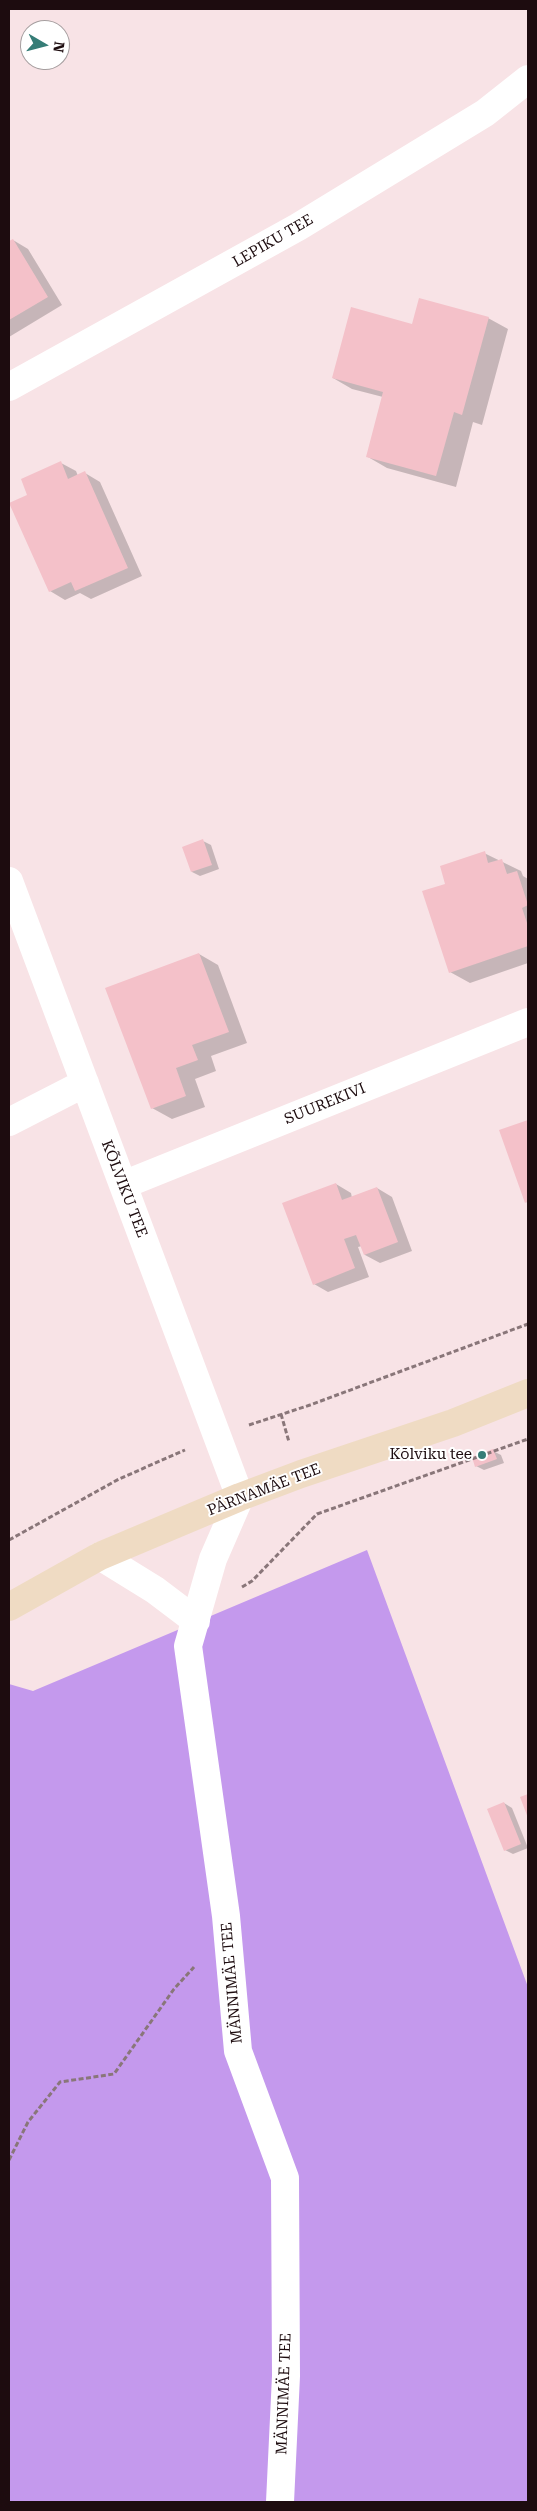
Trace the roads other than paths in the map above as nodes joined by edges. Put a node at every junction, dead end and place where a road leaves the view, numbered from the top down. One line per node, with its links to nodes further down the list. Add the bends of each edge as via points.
1 (528, 79): 2 (street, LEPIKU TEE, via 486,112 298,227)
2 (9, 387)
3 (9, 881): 5 (street, KÕLVIKU TEE)
4 (528, 1022): 7 (street, SUUREKIVI)
5 (85, 1083): 6 (street); 7 (street, KÕLVIKU TEE)
6 (9, 1122)
7 (123, 1186): 9 (street, KÕLVIKU TEE)
8 (528, 1393): 9 (main road, PÄRNAMÄE TEE, via 453,1423)
9 (240, 1497): 10 (main road, PÄRNAMÄE TEE); 12 (street, MÄNNIMÄE TEE, via 213,1559)
10 (100, 1556): 11 (main road, PÄRNAMÄE TEE); 12 (street)
11 (9, 1607)
12 (198, 1615): 13 (street, MÄNNIMÄE TEE, via 188,1646 226,1916 238,2051 285,2178 286,2376)
13 (280, 2502)

